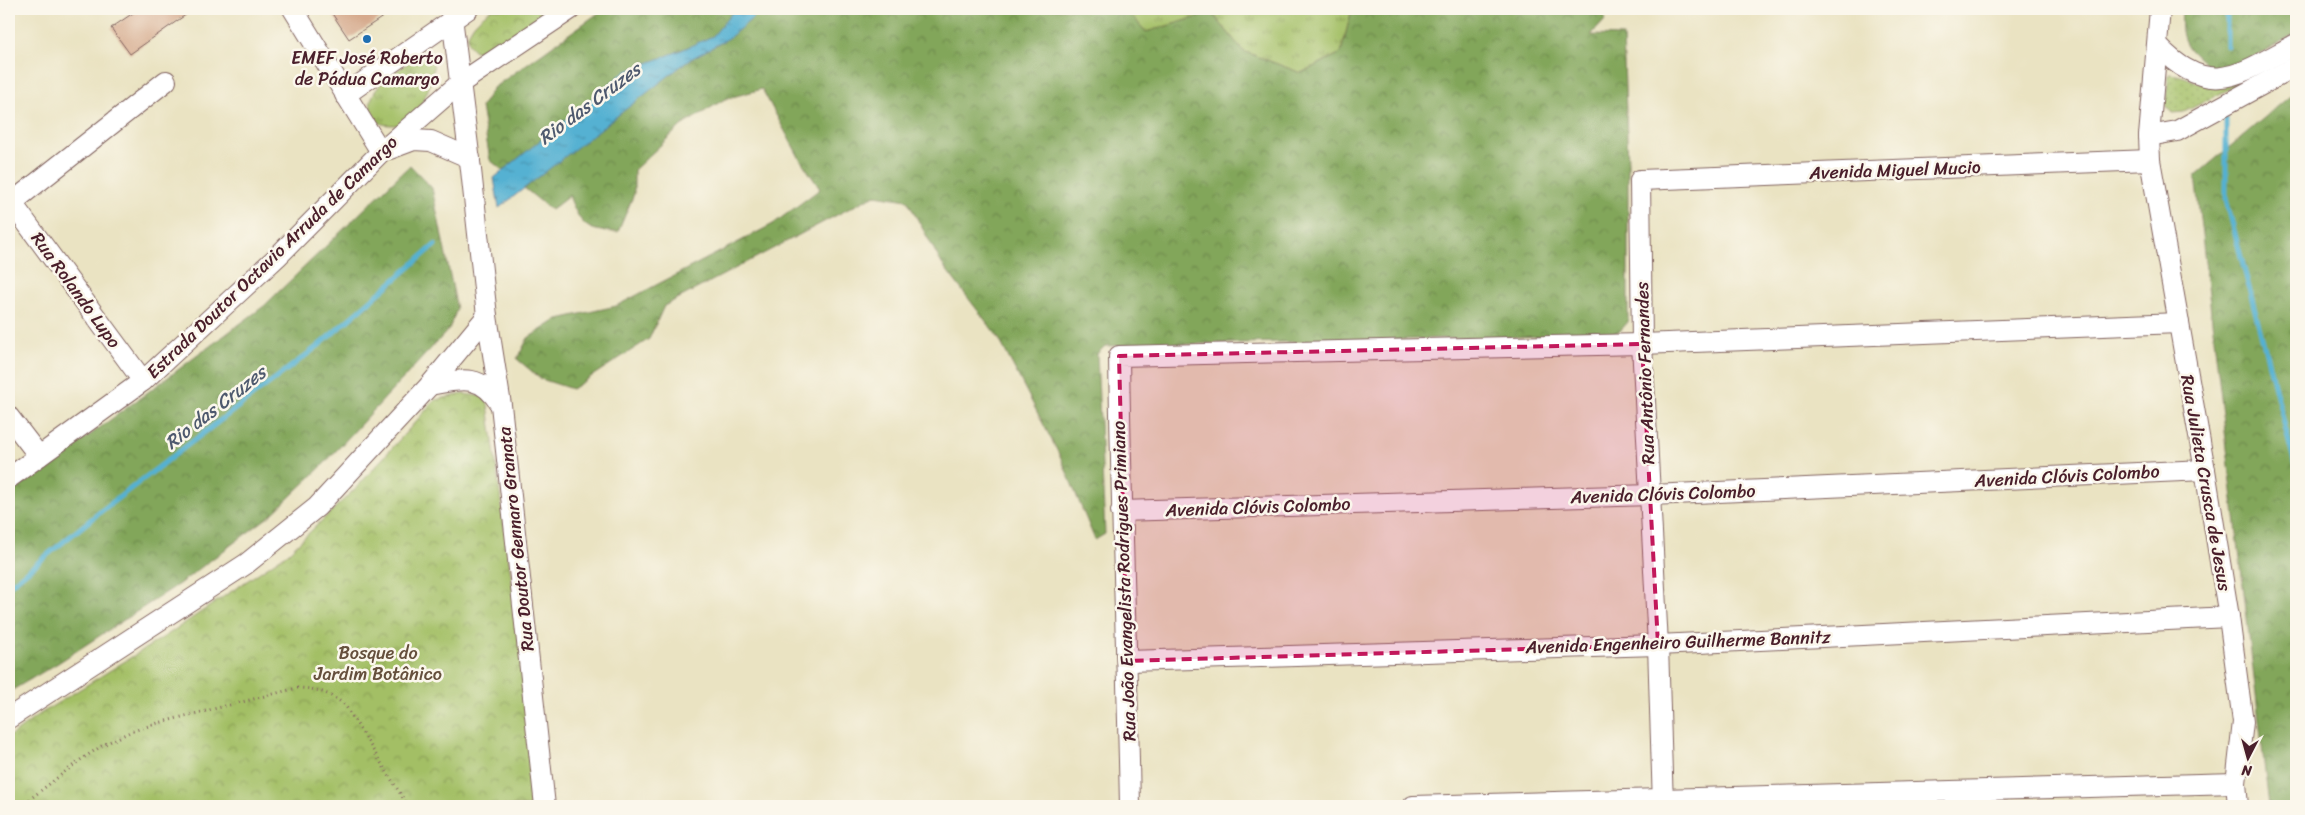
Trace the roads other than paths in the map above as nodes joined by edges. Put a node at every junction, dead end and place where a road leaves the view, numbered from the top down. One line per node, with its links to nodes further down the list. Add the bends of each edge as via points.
1 (293, 9): 10 (street)
2 (570, 9): 9 (street, Estrada Doutor Octavio Arruda de Camargo)
3 (2160, 9): 6 (street, Rua Julieta Crusca de Jesus)
4 (457, 12): 9 (street); 10 (street)
5 (2296, 44): 6 (street, via 2237,75 2217,78 2187,70)
6 (2158, 46): 11 (street, Rua Julieta Crusca de Jesus)
7 (2296, 66): 11 (street, via 2177,131)
8 (166, 81): 16 (street)
9 (459, 84): 12 (street, Estrada Doutor Octavio Arruda de Camargo); 14 (street)
10 (345, 95): 12 (street)
11 (2149, 136): 13 (street, Rua Julieta Crusca de Jesus)
12 (381, 152): 14 (street, via 414,140 431,142); 20 (street, Estrada Doutor Octavio Arruda de Camargo, via 277,257)
13 (2150, 160): 15 (street, Avenida Miguel Mucio); 18 (street, Rua Julieta Crusca de Jesus)
14 (471, 164): 17 (street, Rua Doutor Gennaro Granata)
15 (1640, 180): 19 (street, Rua Antônio Fernandes)
16 (9, 202): 20 (street, Rua Rolando Lupo)
17 (487, 316): 21 (street); 22 (street, Rua Doutor Gennaro Granata)
18 (2178, 323): 19 (street); 25 (street, Rua Julieta Crusca de Jesus)
19 (1642, 344): 27 (street, Rua Antônio Fernandes); 28 (street, Rua João Evangelista Rodrigues Primiano, via 1119,356)
20 (143, 381): 24 (street, Estrada Doutor Octavio Arruda de Camargo)
21 (430, 385): 22 (street, via 455,380 481,382); 32 (street, via 317,507 246,564)
22 (501, 405): 36 (street, Rua Doutor Gennaro Granata)
23 (9, 416): 24 (street)
24 (39, 456): 26 (street, Estrada Doutor Octavio Arruda de Camargo)
25 (2205, 470): 27 (street, Avenida Clóvis Colombo); 29 (street, Rua Julieta Crusca de Jesus)
26 (9, 478)
27 (1650, 496): 28 (street, Avenida Clóvis Colombo); 30 (street, Rua Antônio Fernandes)
28 (1121, 511): 31 (street, Rua João Evangelista Rodrigues Primiano)
29 (2229, 617): 30 (street, Avenida Engenheiro Guilherme Bannitz); 33 (street, Rua Julieta Crusca de Jesus, via 2243,722)
30 (1658, 645): 31 (street, Avenida Engenheiro Guilherme Bannitz); 35 (street, Rua Antônio Fernandes)
31 (1127, 661): 37 (street, Rua João Evangelista Rodrigues Primiano)
32 (9, 718)
33 (2236, 782): 34 (street); 39 (street, Rua Julieta Crusca de Jesus)
34 (1876, 800): 35 (street)
35 (1663, 803): 38 (street)
36 (545, 806)
37 (1130, 806)
38 (1413, 806)
39 (2238, 806)

